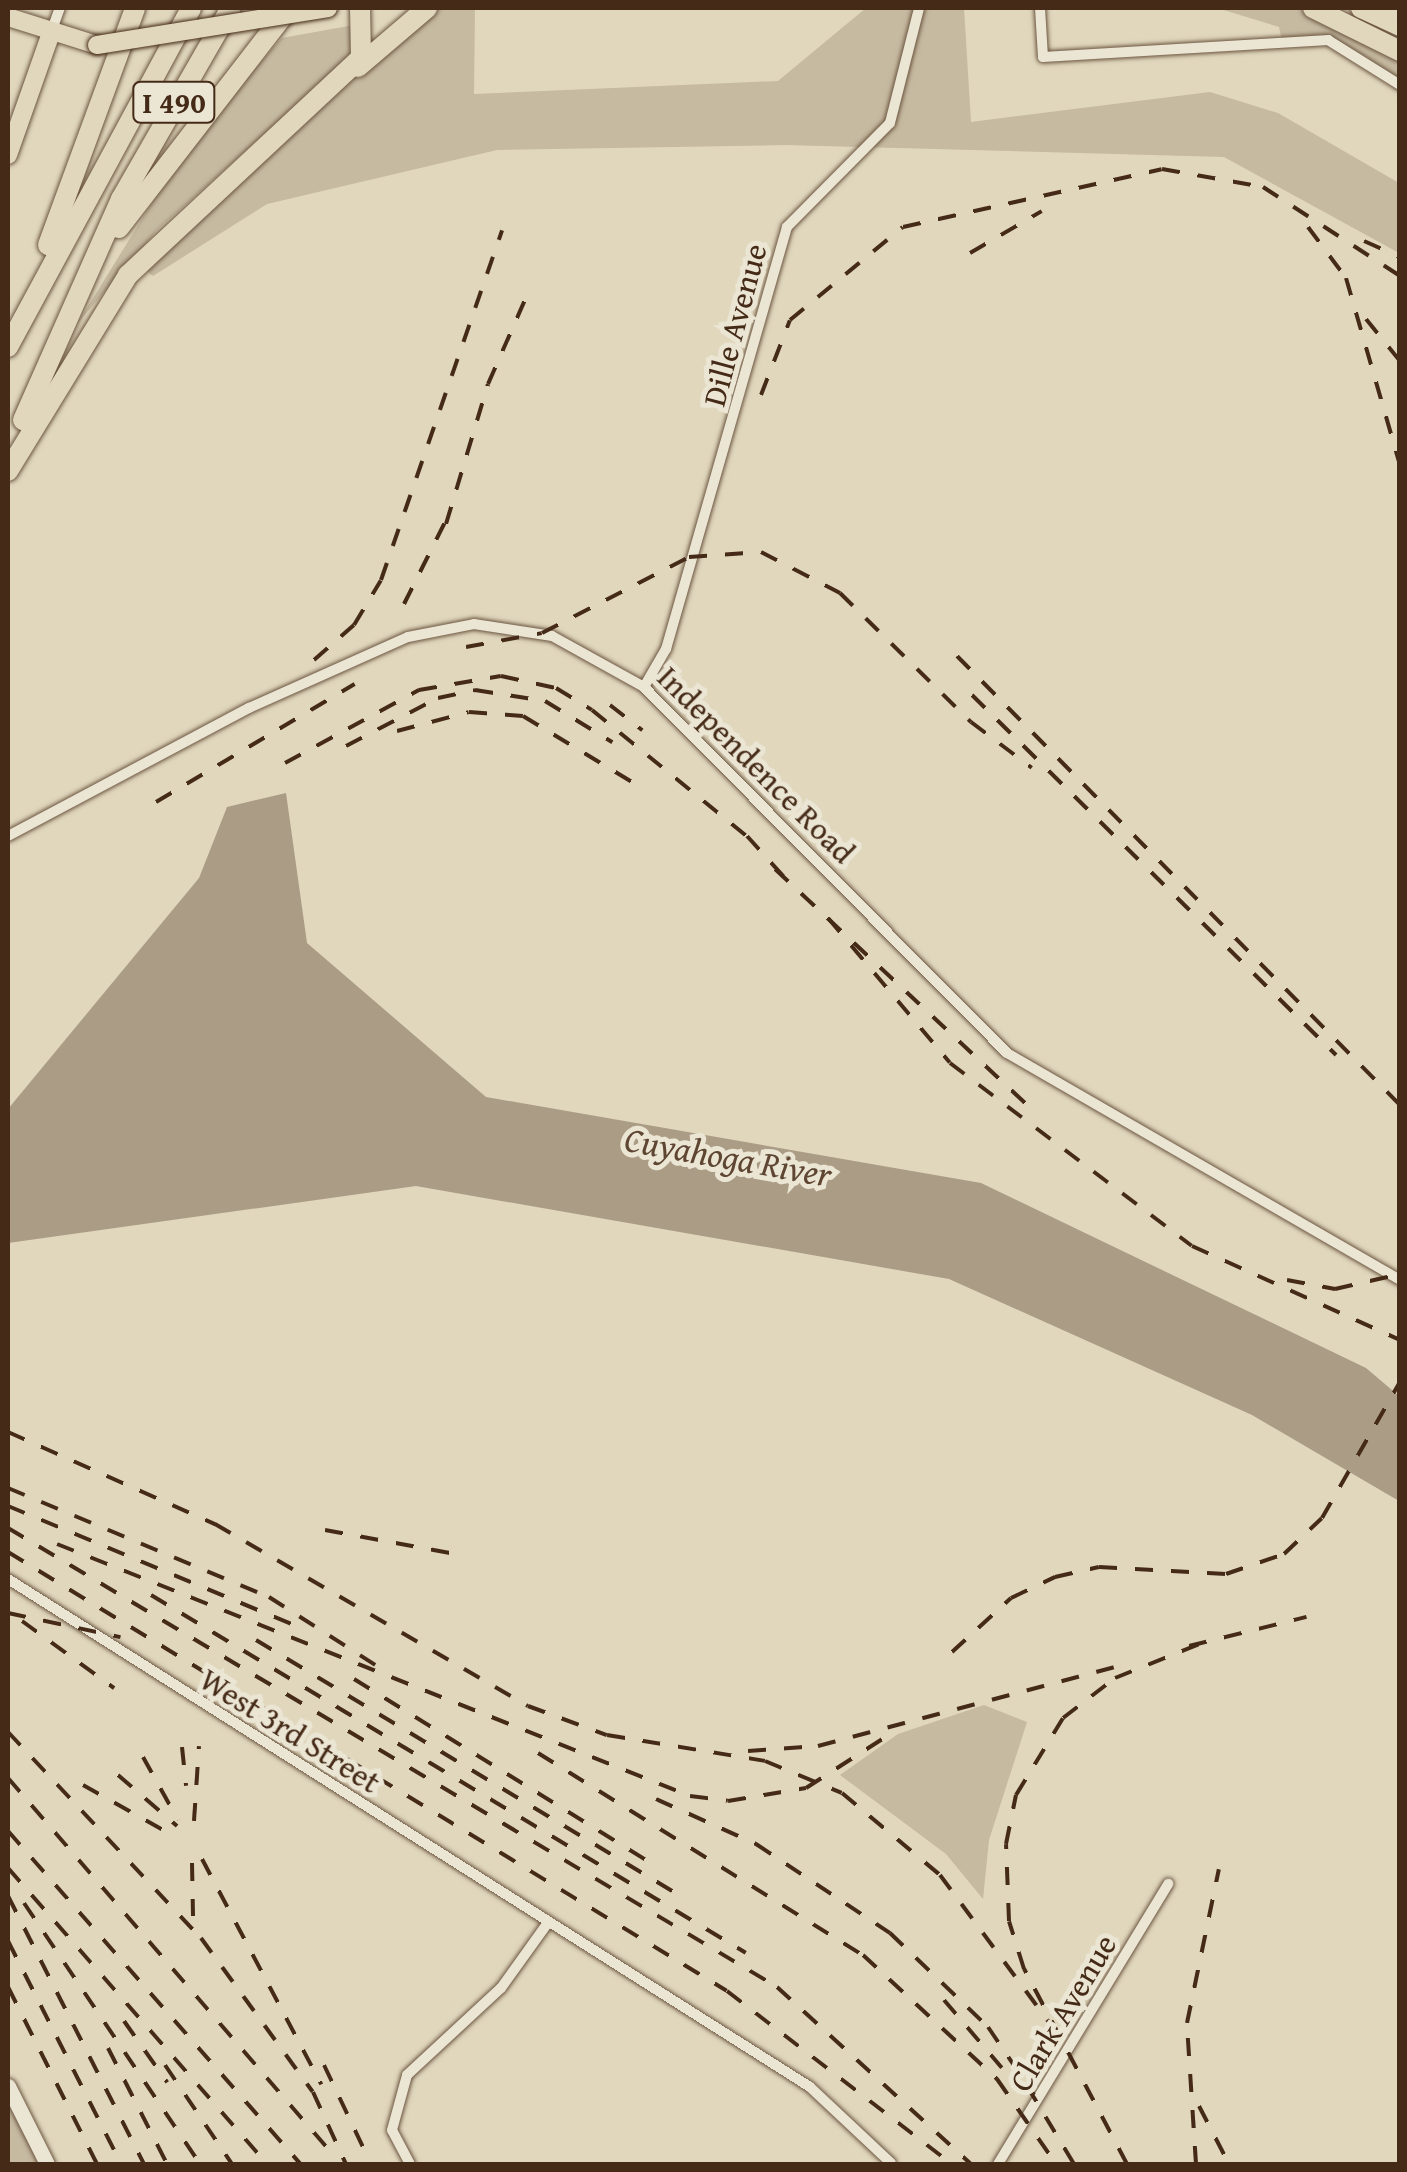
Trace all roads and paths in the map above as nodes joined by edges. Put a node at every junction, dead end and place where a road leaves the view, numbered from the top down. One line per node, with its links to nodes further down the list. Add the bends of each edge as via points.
1 (60, 8): 16 (street)
2 (191, 8): 23 (highway, I 490)
3 (231, 8): 22 (highway, I 490)
4 (289, 8): 18 (highway)
5 (302, 8): 18 (highway)
6 (328, 8): 16 (main road, bridge, via 97,45)
7 (360, 8): 20 (highway, via 366,48)
8 (427, 8): 20 (highway)
9 (919, 8): 27 (street, Dille Avenue, via 890,124 786,226 666,648)
10 (1040, 8): 19 (street, via 1043,57 1328,40)
11 (1313, 8): 17 (highway)
12 (1361, 8): 15 (highway)
13 (135, 10): 23 (highway)
14 (8, 16): 16 (main road)
15 (1400, 26)
16 (50, 36): 21 (main road)
17 (1400, 51)
18 (234, 74): 22 (highway)
19 (1400, 85)
20 (318, 99): 26 (highway, via 179,221 108,302)
21 (8, 155)
22 (131, 198): 25 (highway, via 99,254)
23 (24, 309): 24 (highway, I 490)
24 (8, 347)
25 (8, 459)
26 (8, 471)
27 (644, 687): 28 (street, Independence Road, via 552,636 490,625 432,630 249,708); 29 (street, Independence Road, via 1007,1054)
28 (8, 836)
29 (1400, 1280)
30 (8, 1580): 32 (street, West 3rd Street)
31 (1168, 1884): 37 (street, Clark Avenue)
32 (547, 1924): 34 (street, West 3rd Street, via 810,2088); 36 (street, via 502,1988 407,2075 392,2130)
33 (8, 2086): 35 (street)
34 (891, 2163)
35 (46, 2164)
36 (410, 2164)
37 (998, 2164)

